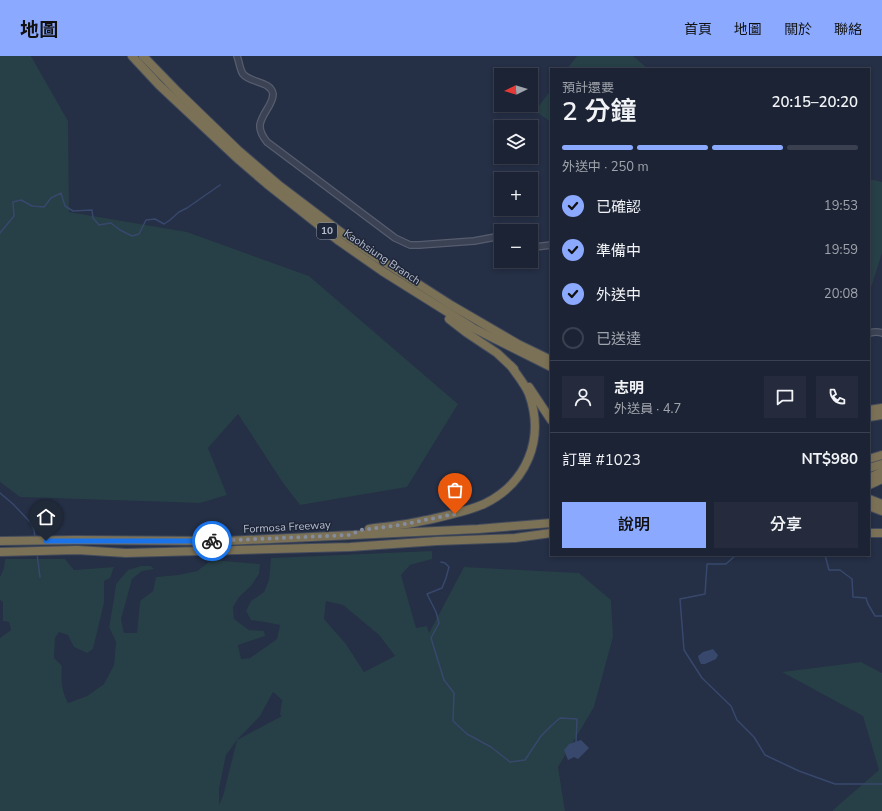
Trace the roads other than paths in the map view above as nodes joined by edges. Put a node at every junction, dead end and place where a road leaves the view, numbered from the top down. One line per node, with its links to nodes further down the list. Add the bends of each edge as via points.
1 (132, 56): 7 (highway, Kaohsiung Branch / 10, via 193,117 267,184 339,241)
2 (143, 56): 10 (highway, Kaohsiung Branch / 10, via 238,150 346,236 451,305)
3 (238, 56): 4 (street, via 244,75 266,86 273,95 260,124 262,136 267,142 395,238 410,245 419,245 474,241)
4 (494, 236)
5 (550, 245): 6 (street)
6 (538, 247)
7 (427, 300): 11 (highway); 12 (highway, Kaohsiung Branch / 10, via 473,328)
8 (870, 333): 9 (street)
9 (882, 333)
10 (550, 360)
11 (511, 366): 17 (highway); 32 (highway, via 528,392 535,419 535,432 528,460 509,488 484,504 455,514 361,530)
12 (550, 367)
13 (882, 408): 14 (highway)
14 (870, 410)
15 (882, 415): 16 (highway)
16 (870, 417)
17 (550, 418)
18 (882, 455): 19 (highway)
19 (870, 459)
20 (882, 464): 21 (highway)
21 (870, 468)
22 (882, 472): 23 (highway)
23 (870, 478)
24 (882, 479): 25 (highway)
25 (870, 485)
26 (875, 502): 27 (highway)
27 (882, 511)
28 (550, 523): 32 (highway, Formosa Freeway)
29 (550, 533): 33 (highway, Formosa Freeway)
30 (870, 533): 31 (highway)
31 (882, 533)
32 (350, 535): 35 (highway, Formosa Freeway, via 226,541)
33 (515, 538): 34 (highway); 36 (highway, Formosa Freeway, via 350,547 126,553 77,550)
34 (550, 538)
35 (0, 541)
36 (0, 552)

